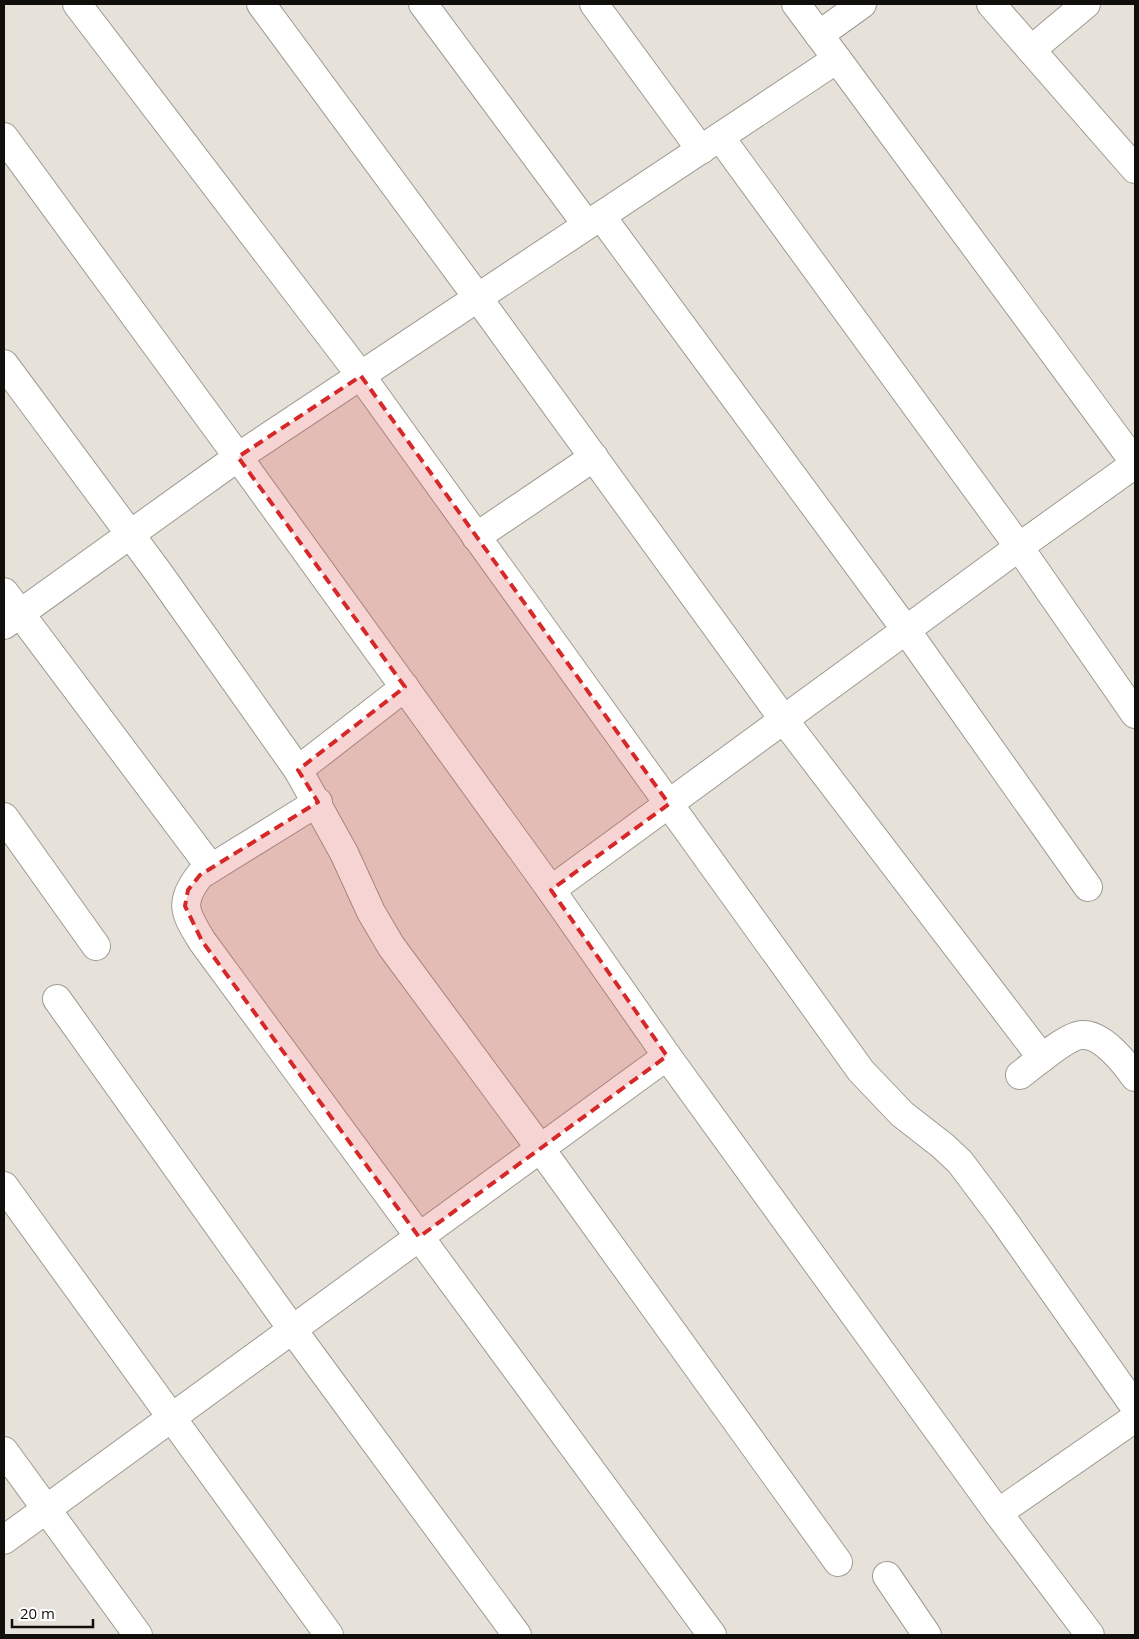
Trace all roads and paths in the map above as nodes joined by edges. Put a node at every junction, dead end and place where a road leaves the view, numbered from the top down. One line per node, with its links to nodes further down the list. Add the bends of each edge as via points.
1 (77, 4): 18 (street)
2 (261, 4): 16 (street)
3 (423, 4): 15 (street)
4 (594, 4): 13 (street)
5 (796, 4): 9 (street)
6 (862, 4): 9 (street)
7 (991, 4): 10 (street)
8 (1086, 4): 10 (street)
9 (819, 35): 11 (street)
10 (1031, 50): 14 (street)
11 (838, 60): 13 (street); 21 (street)
12 (4, 137): 19 (street)
13 (711, 143): 15 (street); 24 (street)
14 (1135, 169)
15 (594, 221): 16 (street); 26 (street)
16 (478, 298): 18 (street); 20 (street)
17 (4, 364): 22 (street)
18 (361, 376): 19 (street); 23 (street)
19 (238, 457): 22 (street); 27 (street)
20 (594, 457): 23 (street); 29 (street)
21 (1135, 464): 24 (street)
22 (130, 534): 25 (street); 30 (street)
23 (476, 536): 32 (street)
24 (1019, 547): 26 (street); 28 (street)
25 (9, 610): 34 (street)
26 (906, 630): 29 (street); 35 (street)
27 (405, 687): 30 (street); 36 (street)
28 (1135, 714)
29 (784, 720): 32 (street); 40 (street)
30 (298, 770): 31 (street)
31 (318, 802): 34 (street); 43 (street, via 391,946)
32 (669, 804): 36 (street); 47 (street, via 861,1071 902,1114 960,1162)
33 (4, 818): 37 (street)
34 (211, 868): 45 (street, via 200,875 188,890 185,906 202,941)
35 (1088, 887)
36 (551, 890): 39 (street)
37 (96, 946)
38 (57, 998): 46 (street)
39 (667, 1056): 43 (street); 52 (street)
40 (1042, 1058): 41 (street); 42 (street, via 1081,1034 1093,1037 1118,1056)
41 (1020, 1075)
42 (1135, 1077)
43 (540, 1148): 45 (street); 54 (street)
44 (4, 1186): 48 (street)
45 (419, 1237): 46 (street); 59 (street)
46 (292, 1329): 48 (street); 58 (street)
47 (1135, 1407)
48 (172, 1416): 51 (street); 57 (street)
49 (1135, 1418): 52 (street)
50 (4, 1451): 51 (street)
51 (46, 1508): 53 (street); 56 (street)
52 (998, 1513): 61 (street)
53 (4, 1540)
54 (838, 1562)
55 (887, 1576): 60 (street)
56 (138, 1635)
57 (329, 1635)
58 (517, 1635)
59 (712, 1635)
60 (927, 1635)
61 (1090, 1635)

